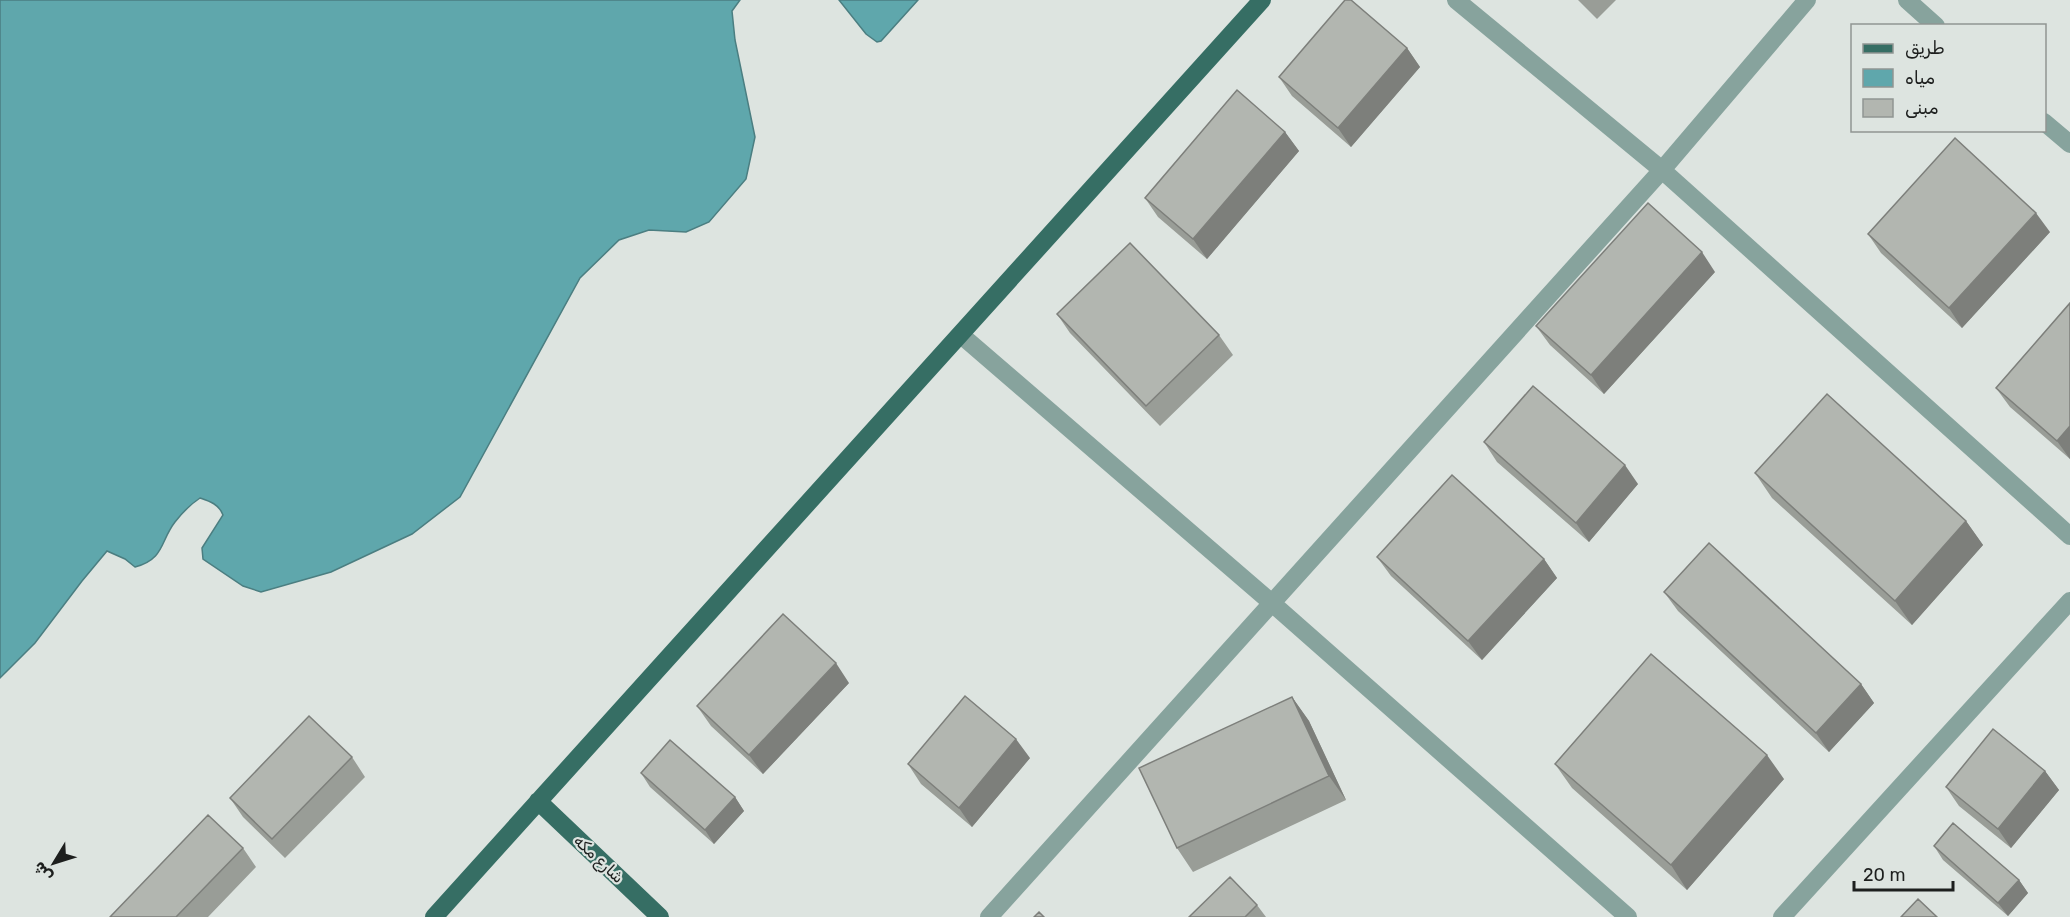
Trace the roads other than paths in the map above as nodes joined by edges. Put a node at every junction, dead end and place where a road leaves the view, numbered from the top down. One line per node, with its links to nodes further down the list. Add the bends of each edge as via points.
1 (1262, 0): 9 (main road)
2 (1456, 0): 8 (street)
3 (1808, 0): 8 (street)
4 (1907, 0): 5 (street)
5 (1934, 24)
6 (2046, 124): 7 (street)
7 (2070, 144)
8 (1662, 170): 10 (street); 12 (street)
9 (961, 335): 12 (street); 13 (main road)
10 (2070, 536)
11 (2070, 601): 18 (street)
12 (1273, 604): 16 (street); 17 (street)
13 (538, 801): 14 (main road); 15 (main road, شارع مكه)
14 (434, 917)
15 (660, 917)
16 (989, 917)
17 (1628, 917)
18 (1782, 917)

